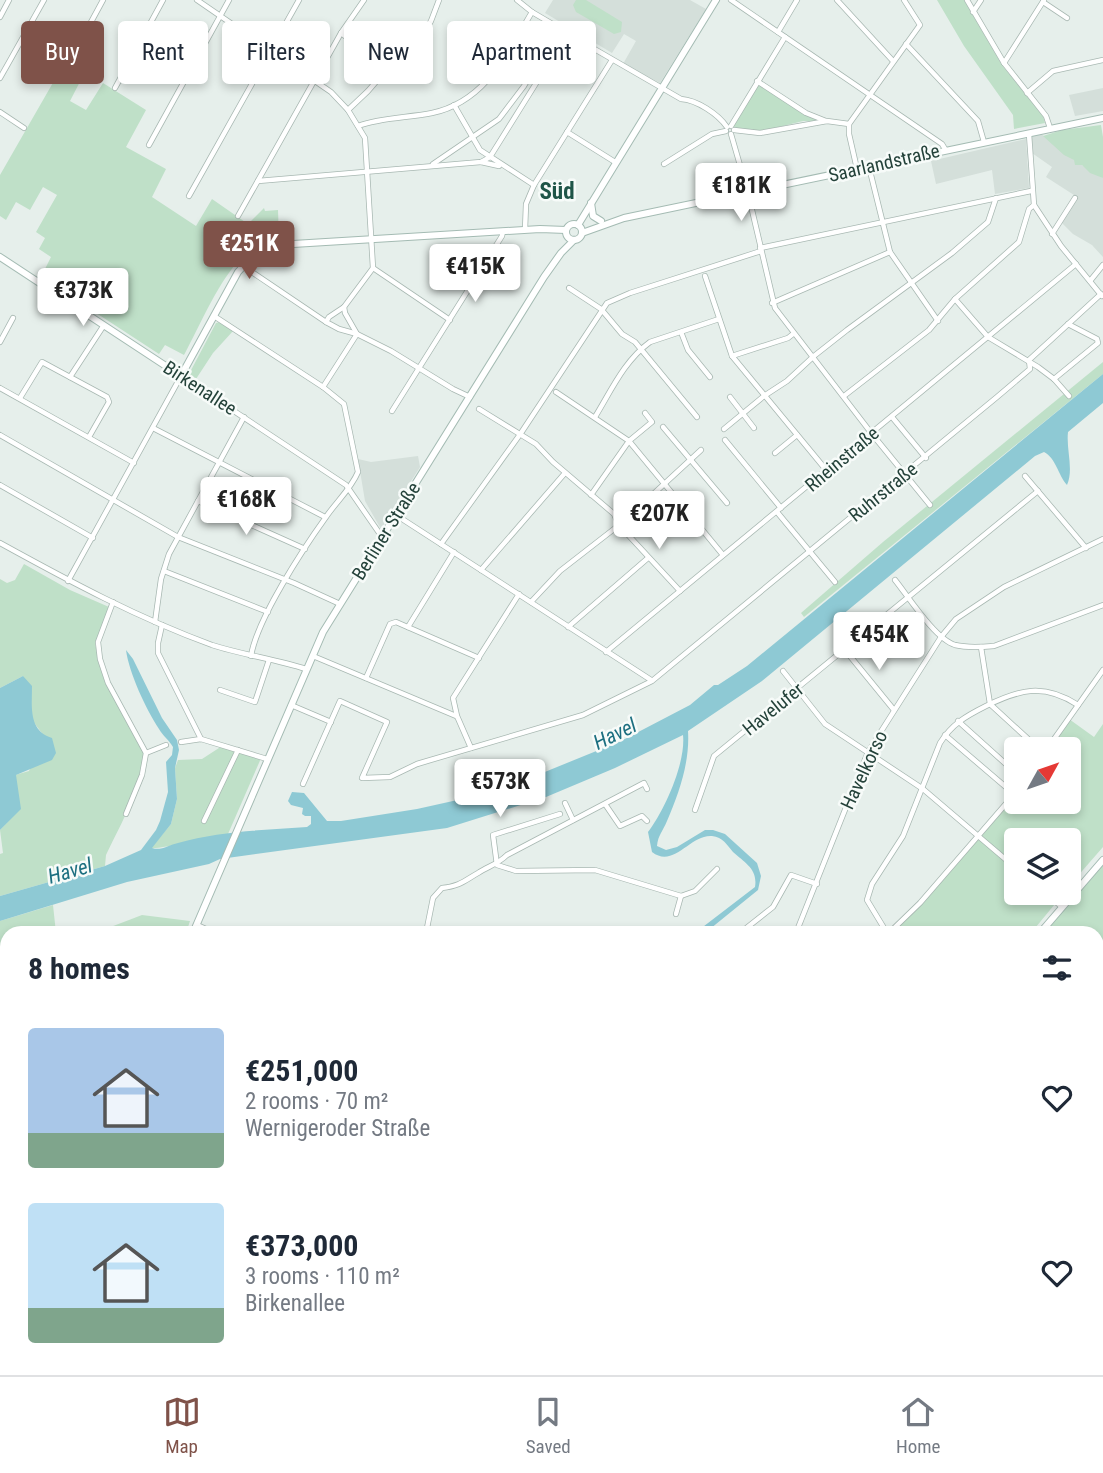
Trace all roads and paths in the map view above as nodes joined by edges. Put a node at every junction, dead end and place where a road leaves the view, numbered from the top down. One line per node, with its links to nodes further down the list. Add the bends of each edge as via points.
1 (9, 0): 22 (street)
2 (44, 0): 40 (street)
3 (103, 0): 24 (street)
4 (163, 0): 48 (street)
5 (197, 0): 21 (street)
6 (229, 0): 21 (street)
7 (299, 0): 26 (street)
8 (364, 0): 30 (street)
9 (439, 0): 27 (street)
10 (517, 0): 19 (street)
11 (716, 0): 49 (street)
12 (731, 0): 29 (street)
13 (797, 0): 29 (street)
14 (837, 0): 38 (street)
15 (904, 0): 33 (street, via 920,25)
16 (967, 0): 20 (street)
17 (981, 0): 20 (street)
18 (1043, 1): 23 (street); 39 (street)
19 (532, 12): 28 (street); 52 (street, via 491,79)
20 (973, 12): 39 (street)
21 (220, 15): 25 (street); 66 (street)
22 (0, 17)
23 (1067, 18)
24 (92, 21)
25 (229, 21)
26 (287, 21)
27 (432, 21)
28 (546, 21)
29 (778, 32): 32 (street)
30 (341, 33): 31 (street); 35 (street)
31 (344, 35)
32 (785, 37): 41 (street); 50 (street)
33 (906, 44): 38 (street); 65 (street, via 978,121)
34 (596, 51): 36 (street)
35 (330, 53)
36 (612, 60): 49 (street); 62 (street)
37 (1103, 60): 51 (street, via 1053,71)
38 (893, 61): 50 (street)
39 (1004, 63): 51 (street)
40 (0, 78)
41 (758, 80): 56 (street, via 806,113); 61 (street)
42 (252, 84): 81 (street)
43 (312, 84): 77 (street)
44 (319, 84): 53 (street)
45 (374, 84): 53 (street)
46 (523, 84): 64 (street, via 505,113)
47 (536, 84): 68 (street)
48 (114, 88)
49 (661, 88): 61 (street, via 691,100); 70 (street)
50 (870, 93): 57 (street); 67 (street)
51 (1027, 93): 60 (street)
52 (454, 105): 58 (street); 64 (street)
53 (348, 110): 58 (street)
54 (0, 112): 59 (street)
55 (1103, 118): 60 (street, Saarlandstraße)
56 (827, 121): 57 (street); 61 (street, via 760,133)
57 (849, 124): 75 (street)
58 (358, 126): 76 (street, via 365,138)
59 (24, 128)
60 (1051, 128): 63 (street, Saarlandstraße)
61 (730, 130): 71 (street, via 712,134); 80 (street)
62 (567, 132): 70 (street); 78 (street)
63 (1029, 133): 65 (street, Saarlandstraße); 79 (street)
64 (473, 139): 68 (street); 72 (street)
65 (984, 142): 67 (street, Saarlandstraße)
66 (149, 145)
67 (945, 149): 74 (street, Saarlandstraße)
68 (490, 157): 69 (street); 73 (street)
69 (481, 162): 72 (street); 73 (street)
70 (615, 163): 84 (street)
71 (664, 164)
72 (427, 167): 76 (street)
73 (503, 167): 78 (street)
74 (869, 167): 75 (street, Saarlandstraße); 89 (street)
75 (857, 169): 80 (street, Saarlandstraße)
76 (366, 172): 77 (street); 95 (street)
77 (258, 181): 86 (street)
78 (534, 185): 91 (street, via 526,204)
79 (1031, 191): 82 (street); 85 (street)
80 (748, 193): 87 (street, Saarlandstraße); 96 (street)
81 (189, 196)
82 (996, 198): 89 (street); 105 (street, via 988,222)
83 (1075, 198): 93 (street)
84 (591, 202): 88 (street, via 593,216); 90 (street)
85 (1034, 205): 93 (street); 108 (street, via 1019,242)
86 (238, 216)
87 (624, 218): 88 (street, Saarlandstraße); 90 (street, Saarlandstraße)
88 (601, 221): 90 (street, Saarlandstraße)
89 (881, 222): 96 (street); 97 (street)
90 (580, 229): 94 (street, via 579,239); 94 (street, via 571,225)
91 (525, 230): 92 (street); 94 (street)
92 (503, 231): 95 (street); 115 (street)
93 (1052, 234): 99 (street)
94 (570, 236): 140 (street, Berliner Straße)
95 (370, 239): 101 (street, via 278,246); 102 (street)
96 (760, 249): 109 (street); 111 (street, via 623,296)
97 (890, 252): 105 (street); 109 (street)
98 (0, 257): 119 (street, Birkenallee)
99 (1076, 264): 104 (street); 123 (street, Rheinstraße)
100 (1103, 265): 104 (street)
101 (243, 266): 112 (street); 117 (street)
102 (373, 268): 110 (street); 115 (street)
103 (705, 276): 114 (street)
104 (1090, 281): 107 (street)
105 (911, 285): 116 (street); 127 (street)
106 (569, 288): 111 (street)
107 (1102, 296): 118 (street, Ruhrstraße)
108 (955, 299): 116 (street); 123 (street)
109 (772, 303): 121 (street)
110 (344, 307): 117 (street); 122 (street)
111 (601, 309): 125 (street); 155 (street)
112 (214, 316): 130 (street); 135 (street)
113 (13, 318): 124 (street)
114 (719, 319): 120 (street); 126 (street)
115 (450, 320): 129 (street)
116 (937, 321): 138 (street)
117 (326, 323): 122 (street)
118 (1068, 324): 128 (street, Ruhrstraße); 133 (street, via 1098,343)
119 (104, 325): 130 (street, Birkenallee); 131 (street)
120 (681, 331): 125 (street); 132 (street, via 688,350)
121 (793, 333): 126 (street); 127 (street)
122 (358, 334): 129 (street); 135 (street)
123 (988, 337): 128 (street); 150 (street, Rheinstraße)
124 (0, 342)
125 (640, 349): 148 (street); 149 (street)
126 (732, 356): 137 (street)
127 (814, 356): 137 (street); 138 (street)
128 (1029, 360): 133 (street); 164 (street, Ruhrstraße, via 1030,369)
129 (420, 368): 140 (street); 144 (street)
130 (181, 376): 147 (street, Birkenallee); 152 (street)
131 (70, 377): 142 (street, via 41,362); 159 (street, via 109,401)
132 (710, 377)
133 (1054, 379): 139 (street)
134 (0, 387): 142 (street)
135 (323, 387): 174 (street, via 344,404 358,472)
136 (556, 392): 148 (street)
137 (764, 396): 146 (street); 158 (street)
138 (844, 396): 156 (street)
139 (1069, 396)
140 (470, 397): 182 (street, Berliner Straße)
141 (730, 397): 146 (street)
142 (20, 398): 159 (street)
143 (479, 409): 155 (street)
144 (392, 411)
145 (645, 413): 161 (street, via 652,422)
146 (743, 414): 153 (street); 154 (street)
147 (244, 417): 166 (street); 174 (street, Birkenallee)
148 (595, 417): 161 (street)
149 (697, 417)
150 (892, 417): 156 (street, Rheinstraße); 164 (street)
151 (663, 427): 165 (street)
152 (153, 428): 166 (street); 167 (street)
153 (754, 428)
154 (724, 429)
155 (521, 433): 169 (street); 190 (street)
156 (872, 434): 168 (street, Rheinstraße); 170 (street)
157 (0, 435): 178 (street)
158 (797, 435): 163 (street); 168 (street)
159 (89, 437): 167 (street)
160 (725, 440): 181 (street)
161 (629, 441): 172 (street); 176 (street)
162 (701, 450): 165 (street)
163 (775, 453)
164 (926, 458): 170 (street, Ruhrstraße)
165 (690, 459): 172 (street); 179 (street)
166 (219, 462): 177 (street); 183 (street)
167 (134, 463): 178 (street)
168 (827, 471): 181 (street, Rheinstraße)
169 (565, 473): 176 (street); 197 (street)
170 (905, 475): 180 (street); 194 (street, Ruhrstraße)
171 (1025, 476): 175 (street)
172 (664, 482): 184 (street); 195 (street)
173 (0, 485): 187 (street)
174 (349, 488): 183 (street); 186 (street, Birkenallee)
175 (1038, 491): 191 (street); 205 (street, Havelufer)
176 (591, 495): 184 (street, via 614,514)
177 (198, 500): 185 (street); 192 (street)
178 (114, 501): 185 (street); 187 (street)
179 (727, 503)
180 (930, 505)
181 (779, 510): 194 (street); 195 (street, Rheinstraße)
182 (396, 515): 186 (street, Berliner Straße); 190 (street)
183 (325, 517): 192 (street)
184 (619, 525): 196 (street); 207 (street, via 560,571)
185 (178, 537): 198 (street); 199 (street)
186 (382, 537): 208 (street, Berliner Straße)
187 (93, 538): 201 (street)
188 (1103, 540): 191 (street, Havelkorso)
189 (0, 544): 201 (street)
190 (442, 544): 193 (street)
191 (1086, 548): 215 (street, Havelkorso, via 1004,587 956,620)
192 (305, 550): 199 (street)
193 (454, 552): 197 (street); 213 (street)
194 (810, 552): 202 (street); 227 (street, Ruhrstraße)
195 (723, 555): 203 (street, Rheinstraße)
196 (648, 558): 203 (street); 214 (street)
197 (481, 570): 204 (street)
198 (164, 571): 210 (street); 211 (street)
199 (286, 580): 208 (street); 210 (street)
200 (895, 580): 205 (street)
201 (68, 581): 206 (street)
202 (835, 582)
203 (680, 591): 218 (street, Rheinstraße)
204 (519, 594): 207 (street); 221 (street)
205 (909, 597): 215 (street); 217 (street, Havelufer)
206 (113, 602): 211 (street); 246 (street, via 98,642 100,659)
207 (531, 602): 214 (street)
208 (341, 604): 219 (street, Berliner Straße)
209 (1103, 605): 216 (street)
210 (268, 612): 220 (street)
211 (155, 622): 212 (street)
212 (162, 625): 220 (street); 240 (street, via 158,653)
213 (408, 627): 221 (street); 226 (street, via 390,624)
214 (568, 627): 218 (street)
215 (942, 637): 216 (street, via 954,645); 233 (street, Havelkorso)
216 (981, 647): 230 (street)
217 (845, 650): 228 (street, Havelufer); 233 (street)
218 (606, 652): 227 (street)
219 (312, 655): 223 (street, Berliner Straße); 226 (street)
220 (251, 656): 222 (street)
221 (479, 657): 234 (street, via 453,698)
222 (270, 660): 223 (street); 229 (street, via 255,702)
223 (306, 669): 231 (street, Berliner Straße)
224 (1103, 670): 232 (street)
225 (783, 671): 228 (street)
226 (366, 678): 234 (street)
227 (652, 681): 243 (street, Ruhrstraße, via 583,715)
228 (797, 689): 245 (street, via 825,724); 256 (street, Havelufer, via 714,756)
229 (220, 690)
230 (990, 704): 232 (street, via 1035,690); 235 (street); 238 (street)
231 (290, 705): 236 (street); 247 (street, Berliner Straße)
232 (1079, 705): 239 (street)
233 (894, 710): 245 (street, Havelkorso)
234 (457, 716): 243 (street)
235 (958, 721): 237 (street); 248 (street)
236 (331, 722): 243 (street, Ruhrstraße, via 340,701 387,722 362,778 390,777); 250 (street)
237 (945, 735): 249 (street); 252 (street)
238 (1026, 737)
239 (1056, 737)
240 (201, 739): 241 (street); 244 (street)
241 (181, 742)
242 (166, 745): 246 (street)
243 (471, 748)
244 (238, 750): 247 (street); 260 (street)
245 (868, 752): 252 (street); 267 (street, Havelkorso)
246 (146, 753): 257 (street)
247 (267, 759): 272 (street, Berliner Straße)
248 (1004, 762)
249 (1004, 783)
250 (303, 784)
251 (647, 789): 254 (street, via 644,783)
252 (923, 789): 262 (street); 276 (street, via 867,900)
253 (565, 803): 259 (street)
254 (605, 804): 259 (street); 261 (street, via 620,826 642,816)
255 (1004, 806): 262 (street)
256 (695, 810)
257 (126, 814)
258 (560, 814): 265 (street, via 494,835)
259 (573, 820): 265 (street, via 507,855)
260 (204, 821)
261 (648, 821)
262 (979, 837): 263 (street); 277 (street)
263 (1004, 858)
264 (1103, 860): 270 (street)
265 (497, 865): 268 (street, via 516,871 595,870); 273 (street, via 463,884 442,888 433,898)
266 (716, 869): 268 (street, via 695,891)
267 (817, 884): 274 (street, via 791,875 773,907); 275 (street, Havelkorso)
268 (681, 896): 271 (street)
269 (1060, 905): 270 (street)
270 (1062, 907): 278 (street)
271 (676, 914)
272 (196, 925)
273 (427, 926)
274 (749, 926)
275 (799, 926)
276 (884, 926)
277 (895, 926)
278 (1046, 926)

